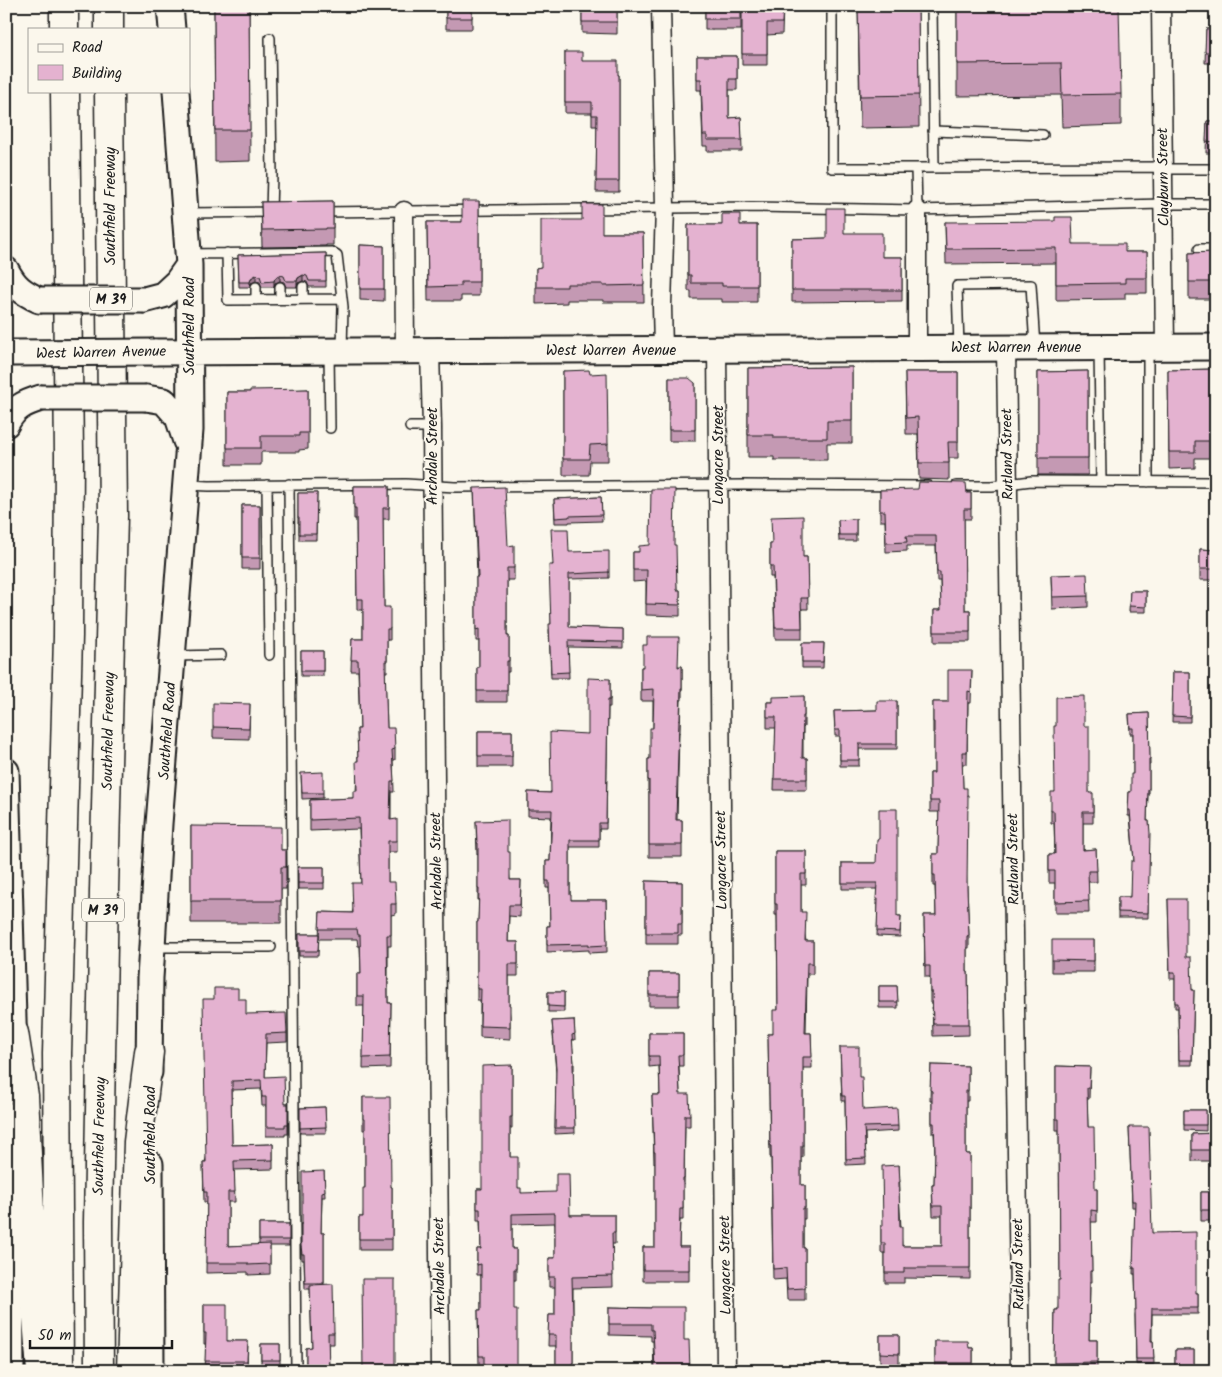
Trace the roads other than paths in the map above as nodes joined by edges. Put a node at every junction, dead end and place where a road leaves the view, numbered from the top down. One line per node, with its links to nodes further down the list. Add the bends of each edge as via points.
1 (64, 6): 8 (highway)
2 (108, 6): 9 (highway)
3 (170, 6): 10 (main road)
4 (661, 6): 23 (street)
5 (832, 6): 17 (lane, via 832,168)
6 (932, 6): 15 (lane)
7 (1161, 6): 19 (street, Clayburn Street)
8 (64, 28)
9 (109, 28)
10 (172, 28)
11 (270, 38): 27 (lane, via 272,175 276,212)
12 (65, 92): 79 (highway, M 39, via 69,455 68,636 57,1054)
13 (109, 92): 80 (highway, Southfield Freeway / M 39, via 113,516 98,1212)
14 (176, 92): 27 (main road, Southfield Road)
15 (934, 131): 16 (lane); 18 (lane)
16 (1044, 134)
17 (916, 168): 18 (lane); 24 (lane)
18 (934, 168): 19 (lane)
19 (1163, 168): 20 (lane); 21 (street, Clayburn Street)
20 (1216, 169)
21 (1163, 204): 22 (lane); 24 (lane); 42 (street, Clayburn Street)
22 (1216, 204)
23 (665, 207): 24 (lane); 25 (lane); 49 (street)
24 (917, 210): 40 (street)
25 (404, 211): 26 (lane); 51 (street, Archdale Street)
26 (318, 212)
27 (186, 213): 31 (main road, Southfield Road)
28 (1199, 249): 29 (lane)
29 (1216, 249)
30 (227, 253): 31 (lane); 37 (lane, via 302,256 332,252 337,255); 38 (lane, via 228,300)
31 (189, 260): 32 (main road, bridge, via 177,282 163,296 144,300 39,300 22,292); 50 (main road, Southfield Road)
32 (6, 270)
33 (256, 287): 38 (lane)
34 (280, 287): 36 (lane)
35 (303, 287): 39 (lane)
36 (280, 299): 38 (lane); 39 (lane)
37 (342, 299): 39 (lane); 48 (lane)
38 (256, 300)
39 (303, 300)
40 (918, 347): 44 (main road, West Warren Avenue); 47 (main road, West Warren Avenue)
41 (1099, 347): 42 (main road, West Warren Avenue); 46 (main road, West Warren Avenue); 58 (lane)
42 (1156, 347): 43 (main road, West Warren Avenue); 59 (lane)
43 (1216, 347)
44 (959, 348): 45 (main road, West Warren Avenue); 46 (lane, via 957,286 1031,285)
45 (1006, 348): 46 (main road, West Warren Avenue); 63 (street, Rutland Street)
46 (1035, 348)
47 (717, 349): 49 (main road, West Warren Avenue); 65 (street, Longacre Street)
48 (336, 350): 50 (main road, West Warren Avenue); 51 (main road, West Warren Avenue); 56 (lane)
49 (663, 350): 51 (main road, West Warren Avenue)
50 (190, 351): 52 (main road, West Warren Avenue, bridge); 57 (main road, Southfield Road)
51 (418, 351): 55 (street, Archdale Street)
52 (9, 353)
53 (6, 424): 57 (main road, bridge, via 10,416 26,403 41,398 146,398 164,401 178,417)
54 (410, 427): 55 (lane)
55 (432, 427): 66 (street, Archdale Street)
56 (330, 428)
57 (188, 448): 61 (main road, Southfield Road)
58 (1101, 481): 59 (lane); 63 (lane)
59 (1148, 482): 60 (lane)
60 (1216, 482)
61 (185, 484): 64 (lane); 71 (main road, Southfield Road)
62 (289, 484): 64 (lane); 66 (lane); 83 (lane)
63 (1008, 484): 68 (lane); 86 (street, Rutland Street)
64 (267, 485): 70 (lane)
65 (718, 485): 66 (lane); 67 (lane); 85 (street, Longacre Street)
66 (432, 486): 84 (street, Archdale Street)
67 (939, 486)
68 (948, 486)
69 (221, 655): 71 (lane)
70 (269, 655)
71 (172, 656): 73 (main road, Southfield Road)
72 (6, 771): 75 (main road)
73 (152, 947): 74 (lane); 76 (main road, Southfield Road)
74 (270, 947)
75 (14, 1033): 77 (main road); 78 (highway, via 24,1096)
76 (149, 1052): 81 (highway, via 138,1142); 82 (main road, Southfield Road)
77 (11, 1371)
78 (41, 1371)
79 (59, 1371)
80 (99, 1371)
81 (131, 1371)
82 (151, 1371)
83 (296, 1371)
84 (440, 1371)
85 (726, 1371)
86 (1020, 1371)

